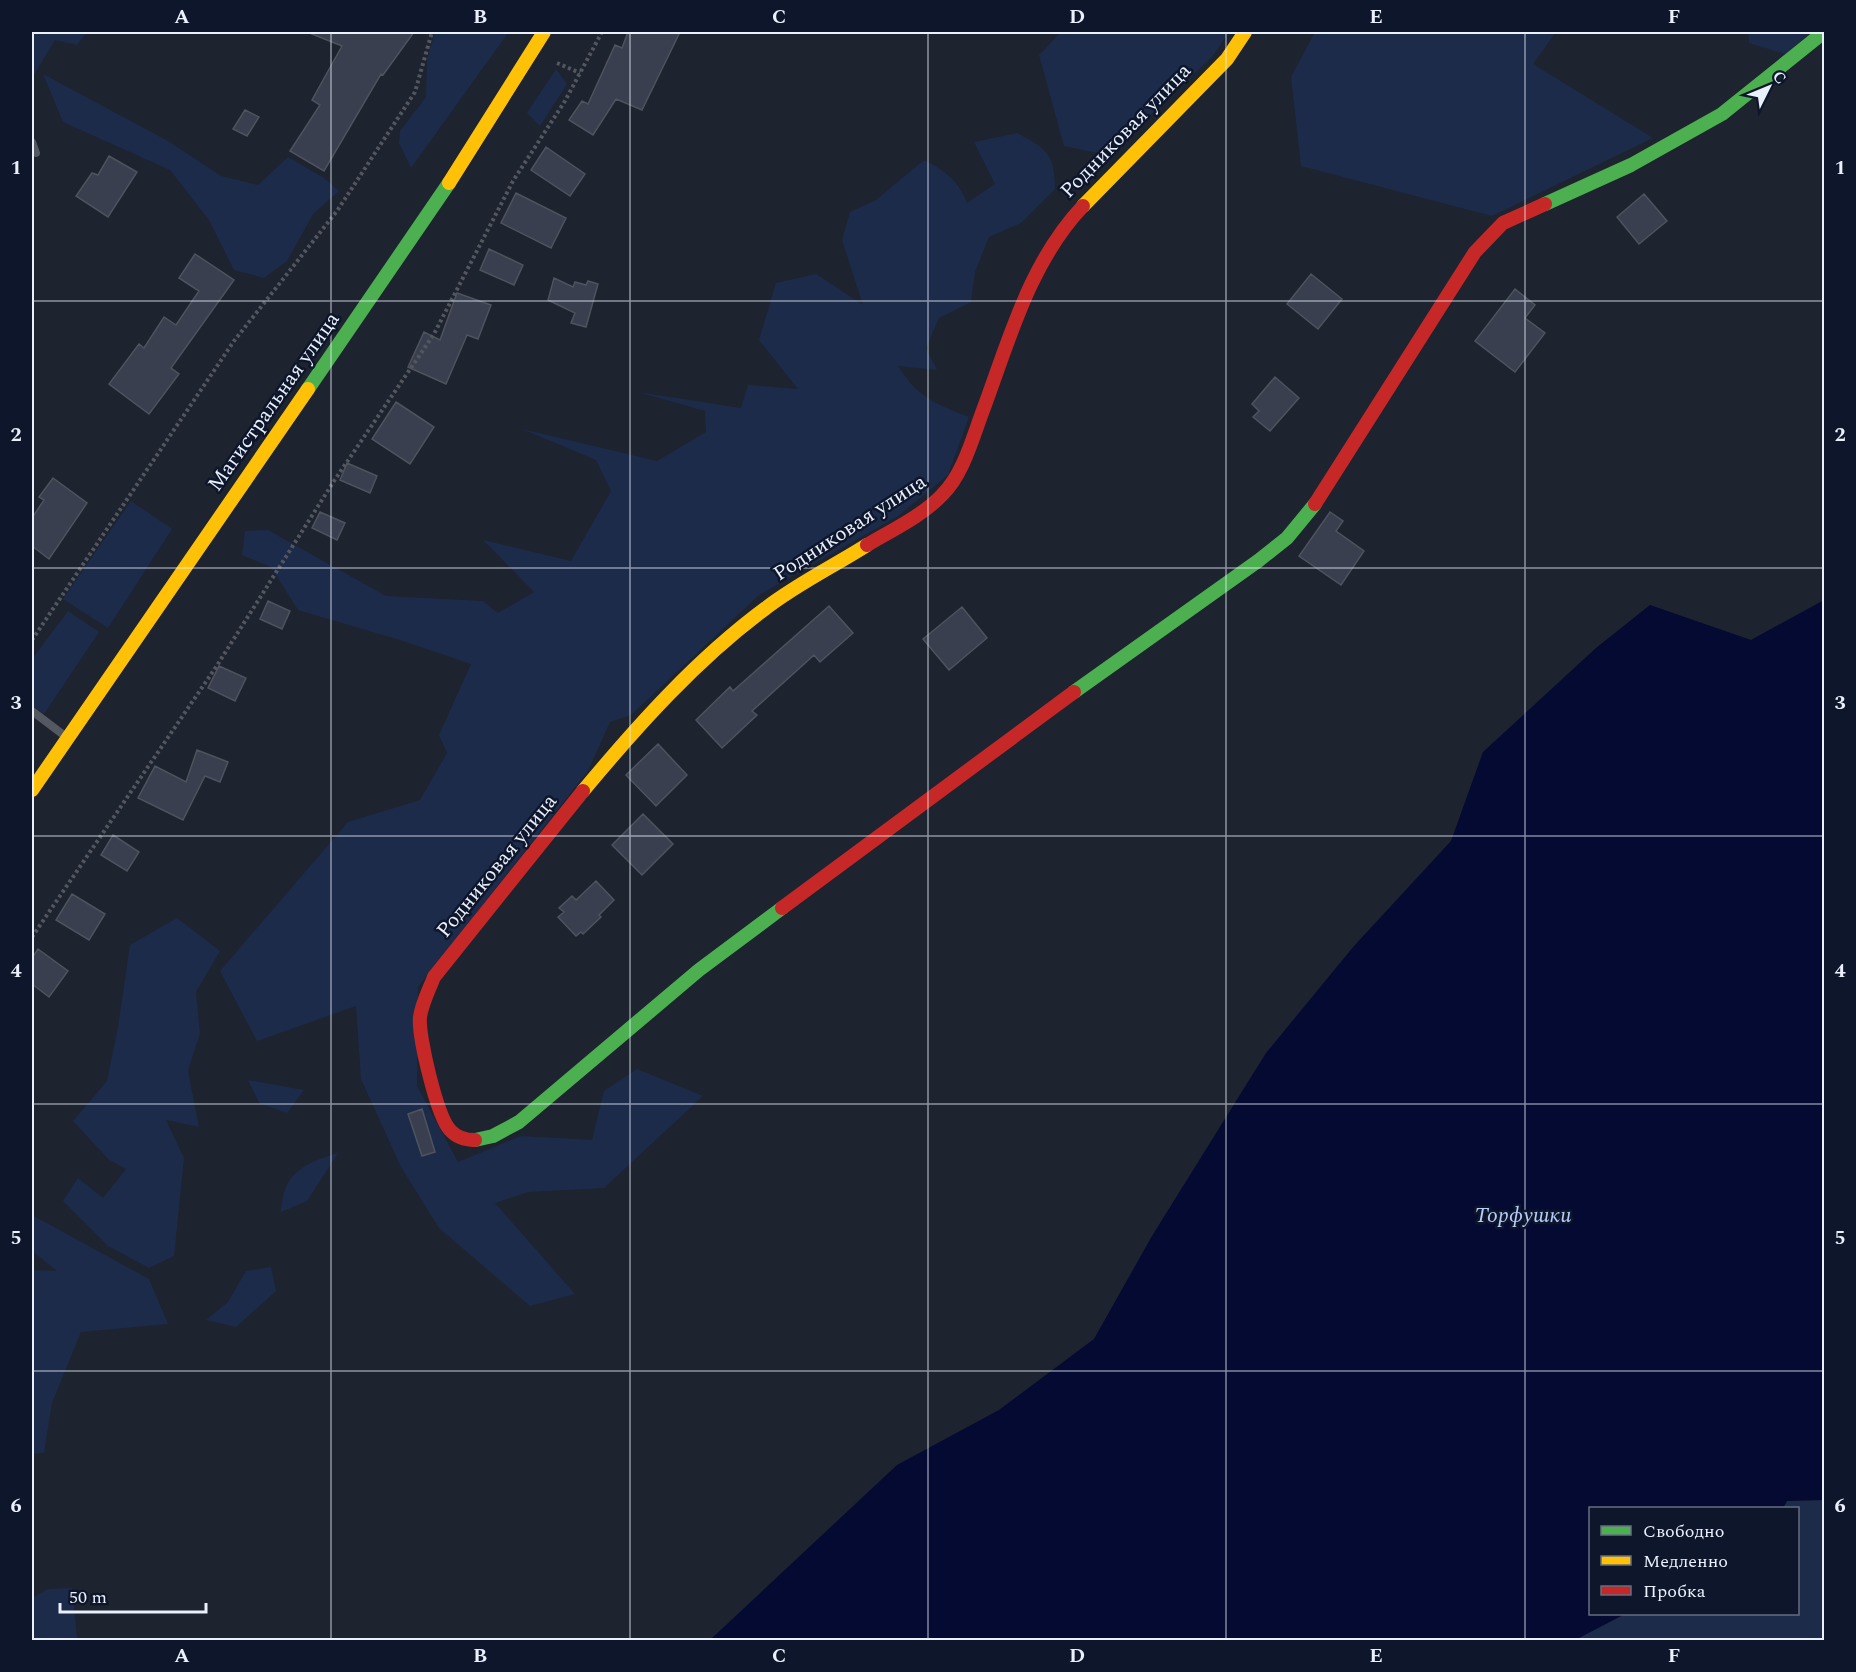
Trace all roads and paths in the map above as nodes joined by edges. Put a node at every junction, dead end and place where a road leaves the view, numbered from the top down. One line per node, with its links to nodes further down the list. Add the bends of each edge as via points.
1 (432, 32): 10 (path, via 415,92 396,122 337,211 234,341)
2 (544, 32): 12 (street, Магистральная улица, via 415,234)
3 (602, 32): 7 (path)
4 (1245, 32): 5 (street, Родниковая улица, via 1227,59 1061,229 1037,268 971,444 943,494 745,624 641,722 434,977 420,1021 440,1110 448,1127 461,1138 496,1136 519,1122 699,970 1287,538 1310,511 1475,252 1503,223 1631,165 1722,114)
5 (1824, 32)
6 (557, 63): 7 (path)
7 (580, 73): 14 (path, via 513,181 434,334 334,481 216,667)
8 (32, 142): 9 (lane)
9 (36, 153)
10 (32, 640)
11 (32, 711): 12 (lane)
12 (68, 738): 13 (street, Магистральная улица)
13 (32, 790)
14 (32, 937)

